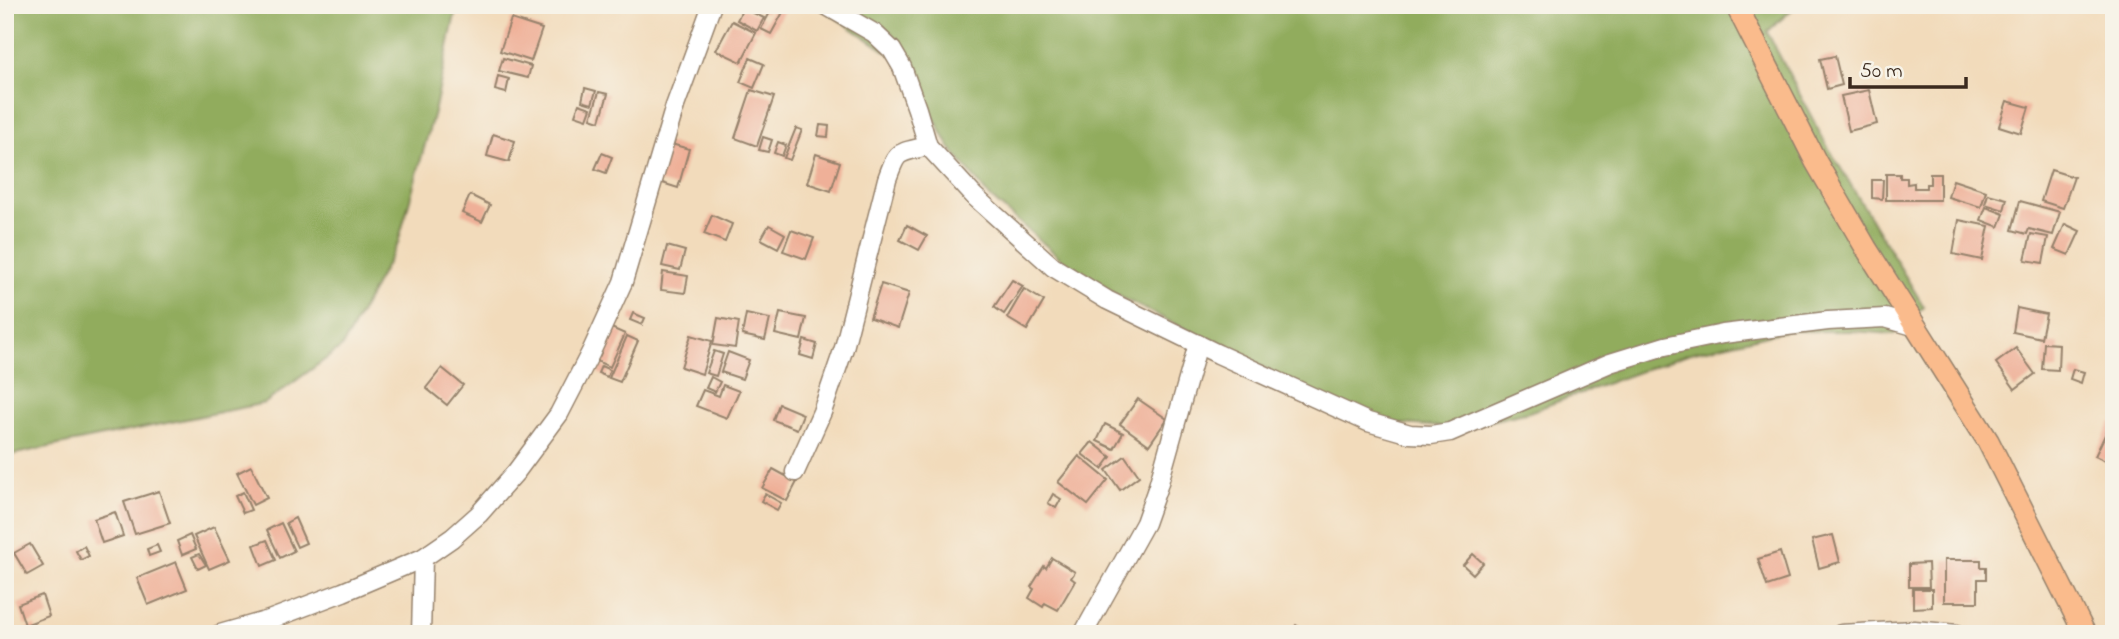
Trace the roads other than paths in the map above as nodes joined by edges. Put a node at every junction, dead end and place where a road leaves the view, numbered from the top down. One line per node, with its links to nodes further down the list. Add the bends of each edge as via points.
1 (712, 5): 8 (street, via 675,106 624,282 559,414 479,514)
2 (825, 5): 4 (street, via 874,33 892,50)
3 (1736, 5): 5 (main road, via 1816,162)
4 (928, 146): 6 (street, via 975,197 1053,267 1107,300); 7 (street, via 895,157 844,348)
5 (1917, 327): 6 (street, via 1885,318 1828,321 1665,346 1609,363 1466,426 1431,435 1368,422); 14 (main road, via 1988,441)
6 (1198, 344): 11 (street, via 1145,523)
7 (795, 472)
8 (423, 558): 9 (street); 10 (street)
9 (220, 634)
10 (421, 634)
11 (1083, 634)
12 (1841, 634): 13 (street, via 1914,630)
13 (1957, 634)
14 (2085, 634)

